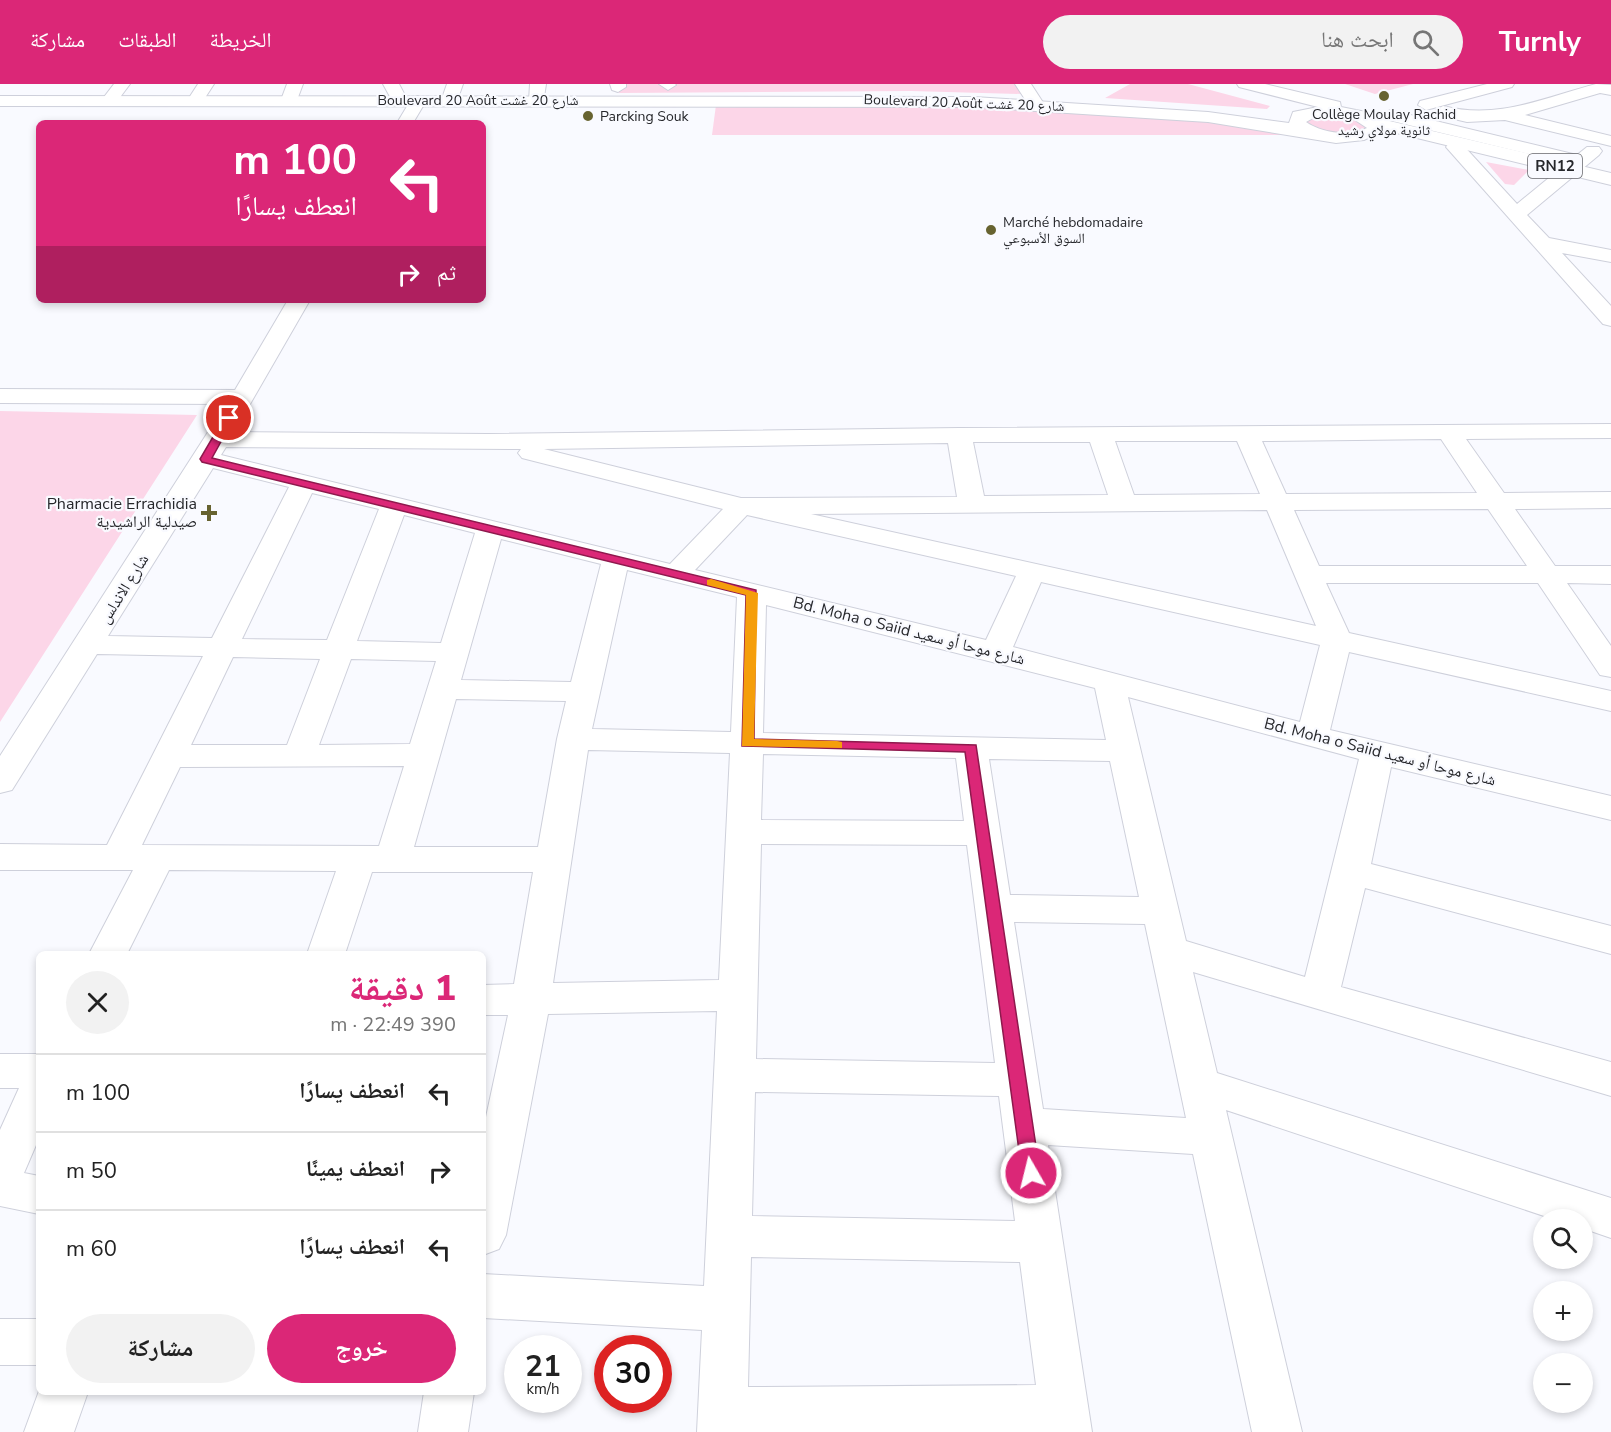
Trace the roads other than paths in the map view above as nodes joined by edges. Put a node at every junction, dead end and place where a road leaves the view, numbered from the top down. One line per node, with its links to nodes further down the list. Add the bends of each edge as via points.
1 (122, 84): 14 (street)
2 (206, 84): 15 (street)
3 (295, 84): 12 (street)
4 (391, 84): 16 (street)
5 (455, 84): 18 (street)
6 (1023, 84): 19 (street)
7 (1245, 84): 9 (street, RN12)
8 (1506, 84): 20 (street)
9 (1272, 90): 21 (street, RN12); 22 (street, RN12)
10 (1611, 90): 23 (street, via 1599,88)
11 (538, 92): 18 (street, Boulevard 20 Août شارع 20 غشت); 19 (street, Boulevard 20 Août شارع 20 غشت)
12 (289, 100): 15 (street, Boulevard 20 Août شارع 20 غشت); 16 (street, Boulevard 20 Août شارع 20 غشت)
13 (0, 101): 14 (street, Boulevard 20 Août شارع 20 غشت)
14 (109, 101): 15 (street, Boulevard 20 Août شارع 20 غشت)
15 (195, 101)
16 (400, 101): 17 (street, Boulevard 20 Août شارع 20 غشت)
17 (418, 101): 18 (street, Boulevard 20 Août شارع 20 غشت); 25 (street)
18 (449, 101)
19 (1036, 104): 24 (street, Boulevard 20 Août شارع 20 غشت)
20 (1424, 106): 23 (street, via 1467,117); 26 (street)
21 (1307, 114): 22 (street, RN12); 24 (street); 27 (street, RN12, via 1297,119 1300,126)
22 (1353, 114): 26 (street, RN12)
23 (1505, 115): 28 (street)
24 (1208, 117): 27 (street)
25 (407, 120)
26 (1375, 124): 27 (street, RN12, via 1340,137); 29 (street, RN12); 30 (street, RN12); 31 (street)
27 (1314, 132)
28 (1610, 139): 31 (street)
29 (1455, 147): 30 (street, RN12); 33 (street)
30 (1498, 153): 31 (street, RN12)
31 (1574, 165): 32 (street, RN12); 33 (street)
32 (1611, 178)
33 (1516, 215): 34 (street)
34 (1542, 243): 35 (street); 37 (street)
35 (1611, 256)
36 (297, 303): 39 (street, شارع الاندلس)
37 (1610, 316)
38 (0, 396): 39 (street)
39 (241, 397): 47 (street, شارع الاندلس)
40 (1611, 431): 41 (street)
41 (1450, 434): 44 (street); 51 (street)
42 (959, 435): 43 (street); 45 (street); 54 (street)
43 (1100, 435): 44 (street); 53 (street)
44 (1247, 435): 52 (street)
45 (679, 439): 46 (street); 49 (street)
46 (488, 442): 47 (street); 49 (street)
47 (212, 449): 48 (street, Bd. Moha o Saiid شارع موحا أو سعيد); 66 (street, شارع الاندلس)
48 (304, 483): 55 (street, Bd. Moha o Saiid شارع موحا أو سعيد); 67 (street)
49 (664, 486): 56 (street)
50 (1611, 500): 51 (street)
51 (1496, 501): 52 (street); 62 (street)
52 (1277, 502): 53 (street); 61 (street)
53 (1124, 503): 54 (street)
54 (972, 504): 56 (street)
55 (394, 505): 57 (street, Bd. Moha o Saiid شارع موحا أو سعيد); 68 (street)
56 (741, 506): 59 (street); 60 (street)
57 (490, 529): 58 (street, Bd. Moha o Saiid شارع موحا أو سعيد); 69 (street)
58 (616, 560): 60 (street, Bd. Moha o Saiid شارع موحا أو سعيد); 74 (street)
59 (1032, 571): 65 (street); 70 (street)
60 (676, 574): 64 (street, Bd. Moha o Saiid شارع موحا أو سعيد)
61 (1309, 574): 62 (street); 65 (street)
62 (1547, 575): 63 (street); 71 (street)
63 (1611, 575)
64 (752, 593): 70 (street, Bd. Moha o Saiid شارع موحا أو سعيد); 78 (street)
65 (1337, 639): 75 (street); 76 (street)
66 (88, 645): 67 (street); 85 (street, شارع الاندلس)
67 (222, 648): 68 (street); 84 (street)
68 (339, 650): 69 (street); 82 (street)
69 (453, 652): 73 (street)
70 (996, 652): 72 (street, Bd. Moha o Saiid شارع موحا أو سعيد)
71 (1607, 655)
72 (1109, 681): 76 (street, Bd. Moha o Saiid شارع موحا أو سعيد); 80 (street)
73 (442, 689): 74 (street); 83 (street)
74 (584, 692): 77 (street)
75 (1611, 701)
76 (1312, 736): 81 (street, Bd. Moha o Saiid شارع موحا أو سعيد)
77 (573, 739): 78 (street); 93 (street)
78 (747, 743): 79 (street); 87 (street)
79 (971, 748): 80 (street); 88 (street)
80 (1124, 751): 96 (street)
81 (1377, 753): 86 (street, Bd. Moha o Saiid شارع موحا أو سعيد); 94 (street)
82 (299, 755): 83 (street); 84 (street)
83 (423, 755): 92 (street)
84 (169, 756): 90 (street)
85 (0, 782)
86 (1611, 808)
87 (743, 832): 88 (street); 101 (street)
88 (983, 833): 95 (street)
89 (0, 857): 90 (street)
90 (119, 857): 91 (street)
91 (158, 857): 92 (street); 99 (street)
92 (376, 858): 93 (street); 100 (street)
93 (553, 860): 103 (street)
94 (1351, 872): 97 (street); 102 (street)
95 (994, 908): 96 (street); 109 (street)
96 (1160, 911): 98 (street)
97 (1611, 940)
98 (1168, 950): 102 (street); 110 (street)
99 (110, 951)
100 (328, 951)
101 (738, 995): 103 (street); 107 (street)
102 (1319, 996): 108 (street)
103 (531, 999): 104 (street); 116 (street)
104 (486, 1000)
105 (0, 1071): 106 (street)
106 (36, 1071)
107 (735, 1075): 109 (street); 117 (street)
108 (1611, 1079)
109 (1018, 1080): 112 (street)
110 (1199, 1084): 113 (street); 115 (street)
111 (36, 1097): 114 (street, via 3,1173 4,1184 12,1191)
112 (1024, 1126): 113 (street); 118 (street)
113 (1210, 1137): 129 (street)
114 (36, 1195)
115 (1611, 1218)
116 (486, 1220)
117 (729, 1236): 118 (street); 120 (street)
118 (1041, 1242): 126 (street)
119 (486, 1296): 120 (street)
120 (727, 1309): 125 (street)
121 (0, 1342): 122 (street)
122 (36, 1342)
123 (62, 1395): 127 (street)
124 (448, 1395): 128 (street)
125 (722, 1421): 126 (street)
126 (1066, 1421)
127 (49, 1432)
128 (443, 1432)
129 (1277, 1432)

